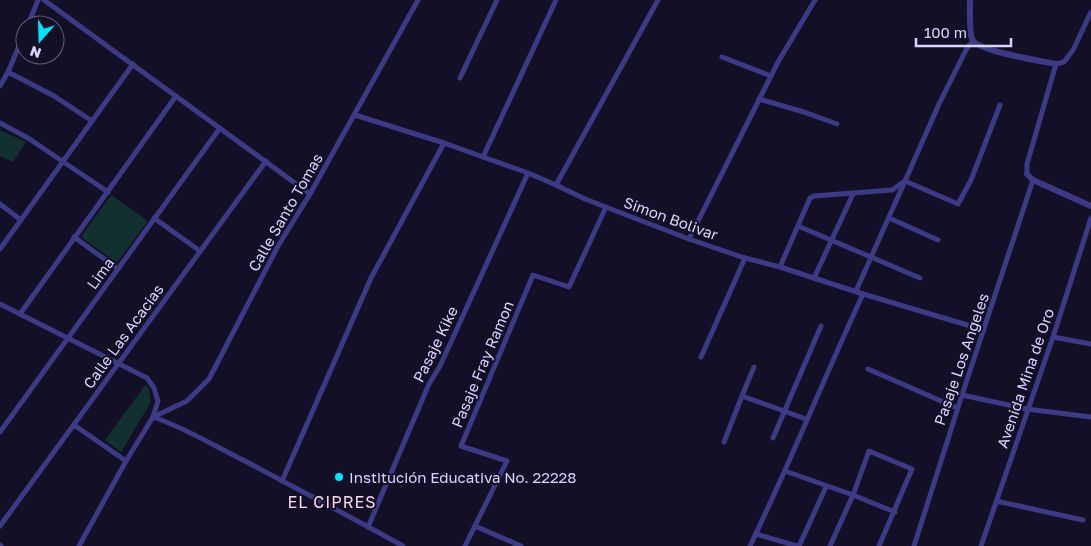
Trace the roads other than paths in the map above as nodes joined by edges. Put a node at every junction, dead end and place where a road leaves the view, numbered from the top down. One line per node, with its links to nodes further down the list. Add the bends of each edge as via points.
1 (38, 0): 10 (street)
2 (44, 0): 14 (street)
3 (418, 0): 23 (street, Calle Santo Tomas)
4 (497, 0): 18 (street)
5 (556, 0): 29 (street)
6 (658, 0): 36 (street)
7 (815, 0): 17 (street)
8 (970, 0): 11 (street)
9 (1091, 12): 15 (street, via 1073,50 1064,62)
10 (32, 15)
11 (973, 41): 15 (street, via 987,49); 35 (street)
12 (15, 56): 16 (street)
13 (722, 57): 17 (street)
14 (133, 64): 20 (street); 24 (street)
15 (1056, 64): 33 (street, via 1027,164)
16 (8, 72): 19 (street); 24 (street)
17 (771, 76): 21 (street)
18 (460, 78)
19 (0, 86)
20 (176, 96): 27 (street); 37 (street)
21 (759, 99): 26 (street); 49 (street)
22 (1000, 104): 35 (street, via 958,204)
23 (355, 115): 28 (street, Simon Bolivar); 38 (street, Calle Santo Tomas)
24 (92, 121): 30 (street)
25 (0, 123): 30 (street)
26 (837, 124)
27 (220, 128): 31 (street); 43 (street, Lima)
28 (444, 143): 29 (street, Simon Bolivar); 87 (street, via 371,278)
29 (483, 157): 32 (street, Simon Bolivar)
30 (63, 161): 37 (street); 46 (street)
31 (266, 161): 38 (street); 53 (street, Calle Las Acacias)
32 (528, 174): 36 (street, Simon Bolivar); 94 (street, Pasaje Kike, via 429,384)
33 (1027, 174): 34 (street)
34 (1034, 180): 41 (street); 65 (street, Pasaje Los Angeles)
35 (905, 182): 39 (street, via 892,190); 44 (street)
36 (556, 185): 42 (street, Simon Bolivar)
37 (108, 192): 48 (street)
38 (310, 194): 78 (street, Calle Santo Tomas, via 278,246 209,379 187,400)
39 (853, 194): 47 (street, via 810,198); 50 (street)
40 (0, 204): 46 (street)
41 (1091, 206)
42 (606, 207): 49 (street, Simon Bolivar); 95 (street, Pasaje Fray Ramon, via 569,287 533,275 461,446 507,461)
43 (154, 218): 53 (street); 57 (street, Lima)
44 (889, 218): 51 (street); 54 (street)
45 (1091, 218): 66 (street, Avenida Mina de Oro)
46 (21, 220): 52 (street)
47 (798, 226): 50 (street); 56 (street)
48 (74, 237): 57 (street); 63 (street)
49 (689, 239): 55 (street, Simon Bolivar)
50 (831, 240): 54 (street); 58 (street)
51 (938, 240)
52 (0, 249)
53 (200, 251): 70 (street, Calle Las Acacias)
54 (872, 256): 59 (street); 60 (street)
55 (745, 258): 56 (street, Simon Bolivar); 69 (street)
56 (780, 267): 58 (street, Simon Bolivar)
57 (118, 269): 67 (street, Lima)
58 (814, 278): 60 (street, Simon Bolivar)
59 (920, 278)
60 (856, 291): 61 (street, Simon Bolivar)
61 (863, 294): 65 (street, Simon Bolivar); 80 (street)
62 (0, 304): 63 (street)
63 (20, 314): 67 (street)
64 (820, 326): 77 (street)
65 (984, 330): 73 (street, Pasaje Los Angeles)
66 (1053, 337): 68 (street); 76 (street, Avenida Mina de Oro)
67 (68, 338): 70 (street); 82 (street, Lima)
68 (1091, 344)
69 (701, 357)
70 (118, 363): 78 (street, via 147,378 154,388 158,401); 81 (street, Calle Las Acacias)
71 (754, 367): 74 (street)
72 (868, 369): 75 (street)
73 (962, 395): 75 (street, Pasaje Los Angeles); 76 (street)
74 (742, 396): 77 (street); 84 (street)
75 (958, 408): 105 (street, Pasaje Los Angeles)
76 (1027, 409): 79 (street); 90 (street, Avenida Mina de Oro)
77 (784, 411): 80 (street); 83 (street)
78 (154, 417): 85 (street); 87 (street)
79 (1091, 417)
80 (806, 419): 86 (street)
81 (74, 425): 85 (street); 93 (street, Calle Las Acacias)
82 (0, 432)
83 (773, 438)
84 (724, 442)
85 (126, 461): 97 (street)
86 (785, 471): 88 (street); 96 (street)
87 (282, 481): 94 (street)
88 (826, 486): 89 (street); 102 (street)
89 (853, 495): 91 (street); 91 (street, via 869,451 912,469); 103 (street)
90 (996, 501): 92 (street); 106 (street, Avenida Mina de Oro)
91 (895, 512): 104 (street)
92 (1083, 520)
93 (0, 526)
94 (368, 526): 98 (street)
95 (475, 526): 99 (street, Pasaje Fray Ramon); 100 (street)
96 (756, 534): 101 (street); 102 (street)
97 (79, 546)
98 (402, 546)
99 (465, 546)
100 (521, 546)
101 (750, 546)
102 (798, 546)
103 (830, 546)
104 (879, 546)
105 (914, 546)
106 (981, 546)

